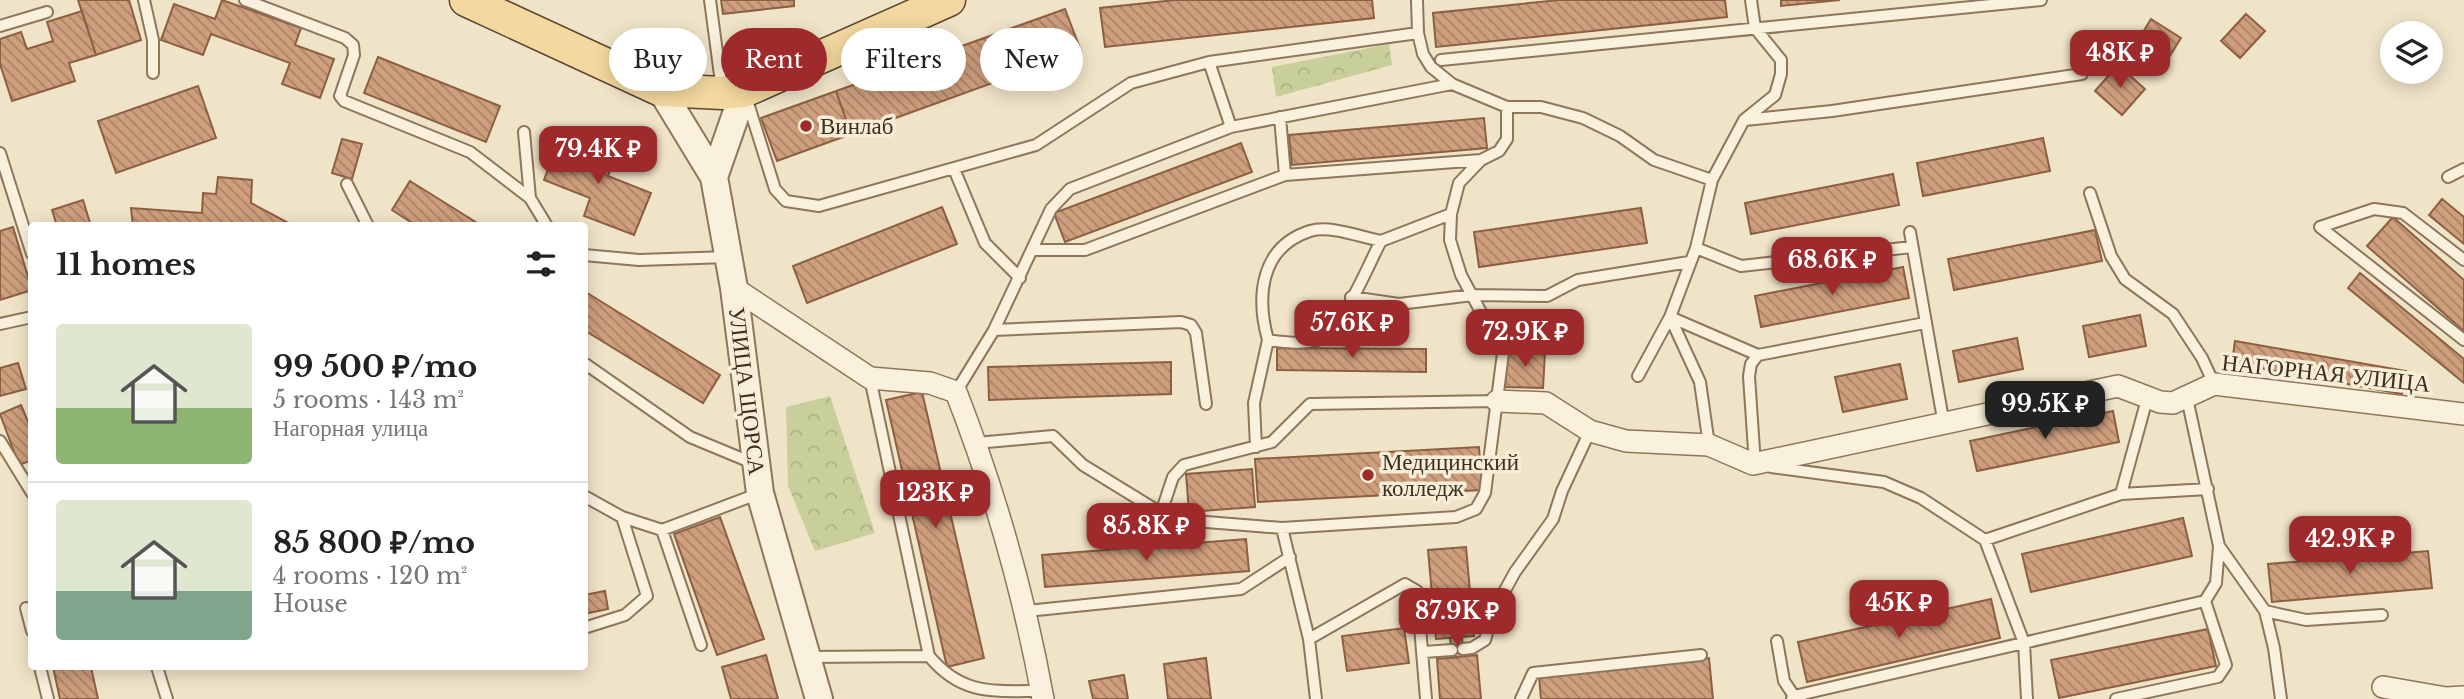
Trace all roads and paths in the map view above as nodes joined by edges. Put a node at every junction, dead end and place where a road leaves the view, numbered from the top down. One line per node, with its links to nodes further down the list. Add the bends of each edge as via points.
1 (144, 0): 16 (lane, via 153,40)
2 (245, 0): 37 (lane, via 353,45 340,96 344,101 470,152)
3 (466, 0): 15 (main road)
4 (710, 0): 21 (lane)
5 (949, 0): 21 (main road)
6 (1417, 0): 12 (lane)
7 (1751, 0): 11 (lane)
8 (2041, 0): 11 (lane)
9 (47, 12): 10 (lane)
10 (0, 26)
11 (1755, 28): 13 (lane); 24 (lane, via 1781,60 1781,75 1775,95)
12 (1418, 33): 14 (lane); 18 (lane, via 1431,67)
13 (1441, 60)
14 (1209, 62): 25 (lane); 29 (lane, via 1131,83 1036,145)
15 (609, 66)
16 (153, 74)
17 (2082, 74): 24 (lane)
18 (1451, 84): 22 (lane); 23 (lane)
19 (662, 91): 32 (street, УЛИЦА ЩОРСА)
20 (697, 91): 21 (main road)
21 (733, 92): 29 (lane, via 775,189 786,201 819,206); 32 (street)
22 (1507, 107): 28 (lane, via 1507,139 1499,151); 34 (lane, via 1541,107 1583,118 1654,160)
23 (1280, 117): 25 (lane); 31 (lane)
24 (1744, 120): 34 (lane)
25 (1231, 127): 46 (lane, via 1070,189 1051,209)
26 (524, 132): 37 (lane)
27 (0, 153): 42 (lane)
28 (1481, 160): 31 (lane); 38 (lane, via 1459,184)
29 (954, 169): 51 (lane, via 985,243)
30 (2464, 169): 33 (lane)
31 (1286, 175): 46 (lane, via 1085,250)
32 (714, 177): 48 (street, УЛИЦА ЩОРСА)
33 (2448, 177)
34 (1712, 180): 45 (lane)
35 (347, 184): 39 (lane)
36 (2090, 193): 66 (lane, via 2110,256 2124,279 2173,314)
37 (530, 198): 40 (lane)
38 (1451, 214): 43 (lane); 53 (lane, via 1450,240)
39 (366, 222)
40 (545, 222)
41 (1910, 232): 44 (lane)
42 (28, 241)
43 (1381, 241): 54 (lane); 60 (lane, via 1312,231 1291,241 1274,256 1263,284 1260,311)
44 (1912, 247): 45 (lane, via 1741,266); 57 (lane)
45 (1696, 248): 50 (lane)
46 (1032, 250): 51 (lane)
47 (588, 255): 48 (lane, via 639,260)
48 (729, 257): 52 (street, УЛИЦА ЩОРСА)
49 (2464, 260): 61 (lane, via 2403,213 2374,209 2320,227)
50 (1689, 262): 53 (lane, via 1578,280 1547,296); 55 (lane)
51 (1020, 278): 59 (lane)
52 (734, 288): 65 (street); 79 (street, УЛИЦА ЩОРСА)
53 (1473, 295): 54 (lane, via 1399,304); 70 (lane, via 1503,353)
54 (1351, 297): 60 (lane, via 1335,329 1318,340)
55 (1670, 317): 62 (lane); 64 (lane); 77 (lane, via 1700,382)
56 (28, 318): 58 (lane)
57 (1925, 323): 62 (lane); 73 (lane)
58 (0, 324)
59 (995, 330): 67 (lane); 71 (lane, via 1191,325)
60 (1268, 340): 78 (lane, via 1254,403)
61 (2464, 340)
62 (1758, 355): 80 (lane, via 1749,376)
63 (588, 366): 79 (lane, via 690,436)
64 (1638, 376)
65 (870, 378): 67 (street, via 930,383); 106 (lane)
66 (2214, 384): 68 (street, НАГОРНАЯ УЛИЦА); 72 (street, НАГОРНАЯ УЛИЦА)
67 (956, 392): 76 (street)
68 (2187, 398): 69 (street, НАГОРНАЯ УЛИЦА, via 2173,403); 82 (lane)
69 (2147, 399): 73 (street, НАГОРНАЯ УЛИЦА, via 2118,386 2105,387); 84 (lane)
70 (1497, 401): 74 (street, via 1546,403); 78 (lane, via 1321,401 1310,404 1272,442); 88 (lane, via 1485,493 1476,509 1456,517)
71 (1206, 404)
72 (2464, 414)
73 (1944, 425): 80 (street, НАГОРНАЯ УЛИЦА)
74 (1590, 431): 77 (street, via 1626,441); 104 (lane, via 1553,519 1515,572 1493,612 1485,640 1472,648)
75 (0, 441): 81 (lane)
76 (976, 443): 86 (lane, via 1053,436 1083,466); 95 (street)
77 (1709, 445): 80 (street)
78 (1256, 447): 86 (lane, via 1184,464 1173,477)
79 (755, 464): 83 (street, УЛИЦА ЩОРСА)
80 (1753, 464): 90 (lane, via 1884,482 1921,498)
81 (28, 486)
82 (2208, 489): 84 (lane); 91 (lane)
83 (760, 493): 89 (lane); 107 (street, УЛИЦА ЩОРСА)
84 (2121, 494): 90 (lane)
85 (588, 498): 87 (lane)
86 (1161, 513): 88 (lane, via 1194,521)
87 (622, 517): 89 (lane); 99 (lane, via 647,596 625,615)
88 (1282, 528): 92 (lane)
89 (662, 530): 103 (lane)
90 (1985, 540): 102 (lane)
91 (2219, 546): 93 (lane, via 2216,583); 96 (lane)
92 (1290, 556): 95 (lane, via 1241,589); 100 (lane)
93 (2205, 601): 102 (lane); 122 (lane, via 2226,665 2218,677)
94 (26, 608): 98 (lane)
95 (1027, 611): 111 (street)
96 (2265, 611): 97 (lane, via 2306,620); 123 (lane)
97 (2382, 615)
98 (28, 616)
99 (588, 627)
100 (1309, 639): 104 (lane, via 1405,584 1417,591); 117 (lane)
101 (1777, 641): 112 (lane, via 1784,681)
102 (2024, 643): 112 (lane); 121 (lane)
103 (701, 645)
104 (1424, 652): 118 (lane)
105 (1701, 655): 119 (lane, via 1533,673)
106 (929, 656): 107 (lane); 111 (lane, via 945,675 969,687)
107 (806, 657): 116 (street, УЛИЦА ЩОРСА)
108 (41, 670): 114 (lane)
109 (158, 670): 115 (lane)
110 (2383, 687): 113 (street)
111 (1043, 695)
112 (1793, 697): 120 (lane)
113 (2464, 697)
114 (48, 699)
115 (167, 699)
116 (819, 699)
117 (1316, 699)
118 (1426, 699)
119 (1521, 699)
120 (1807, 699)
121 (2027, 699)
122 (2116, 699)
123 (2281, 699)

